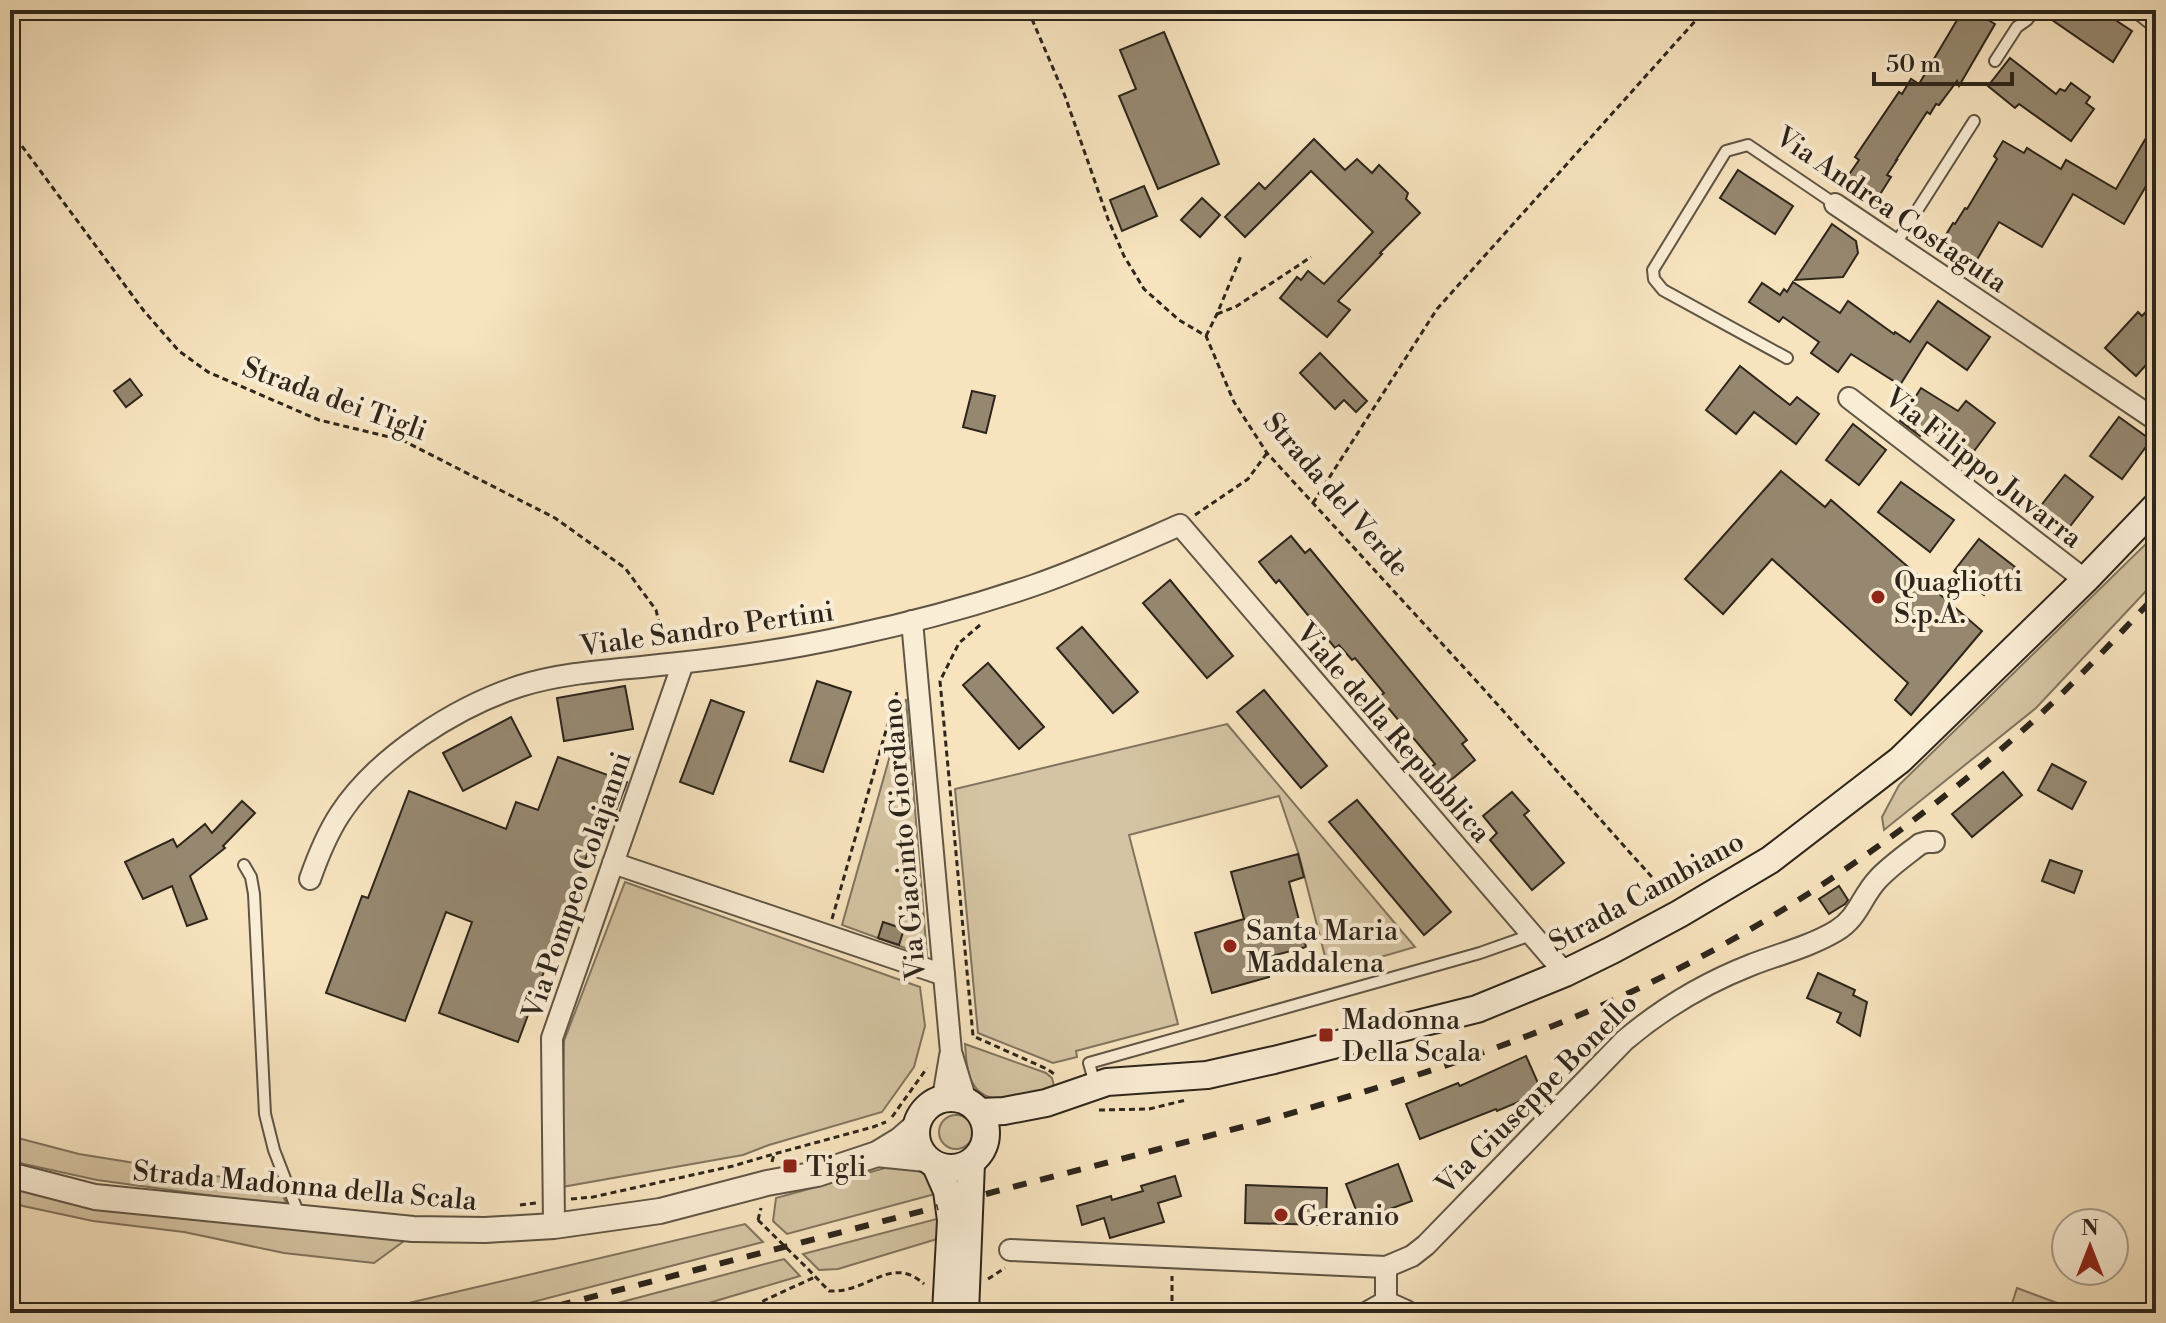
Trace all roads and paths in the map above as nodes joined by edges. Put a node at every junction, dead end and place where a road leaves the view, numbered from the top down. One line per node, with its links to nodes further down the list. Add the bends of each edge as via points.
1 (1028, 10): 14 (path, via 1124,256 1144,289)
2 (1705, 10): 19 (path, via 1437,309)
3 (2035, 10): 6 (lane)
4 (2141, 10): 5 (street)
5 (2156, 22)
6 (1995, 61)
7 (1974, 121): 10 (lane)
8 (10, 130): 25 (path, Strada dei Tigli, via 179,351 208,372 319,420 402,440 555,518 625,568 656,610)
9 (1835, 204): 10 (street, Via Andrea Costaguta); 15 (lane, Via Andrea Costaguta, via 1748,145 1726,151 1653,270 1663,290)
10 (1895, 245): 17 (street, Via Andrea Costaguta)
11 (1241, 256): 13 (path)
12 (1311, 257): 13 (path)
13 (1217, 314): 14 (path)
14 (1206, 336): 18 (path, Strada del Verde, via 1234,402)
15 (1787, 358)
16 (1849, 398): 22 (street, Via Filippo Juvarra)
17 (2156, 420)
18 (1267, 453): 19 (path, Strada del Verde); 21 (path, via 1248,479)
19 (1313, 503): 32 (path, Strada del Verde, via 1664,889)
20 (2156, 506): 22 (main road, Strada Cambiano)
21 (1180, 525): 23 (street, Viale Sandro Pertini, via 1037,585); 34 (street, Viale della Repubblica)
22 (2085, 580): 32 (main road, Strada Cambiano, via 1900,760 1770,860)
23 (912, 621): 25 (street, Viale Sandro Pertini); 27 (street, Via Giacinto Giordano)
24 (981, 624): 26 (path, via 959,643)
25 (676, 664): 29 (street, Via Pompeo Colajanni); 31 (street, Viale Sandro Pertini, via 548,679 444,722 394,756 356,793 331,828)
26 (940, 681): 27 (path); 38 (path, via 973,1036 1047,1069)
27 (917, 684): 33 (path, via 899,687); 36 (street, Via Giacinto Giordano)
28 (1934, 842): 56 (street, Via Giuseppe Bonello, via 1920,844 1878,879 1858,911 1837,930 1720,979 1645,1023 1426,1245)
29 (613, 863): 33 (street); 50 (street, Via Pompeo Colajanni, via 552,1038)
30 (244, 865): 52 (lane, via 254,894 265,1114)
31 (310, 879)
32 (1679, 914): 35 (main road, Strada Cambiano)
33 (827, 935): 36 (street)
34 (1531, 935): 35 (street, Viale della Repubblica); 39 (lane, via 1089,1063)
35 (1565, 973): 39 (main road, Strada Cambiano, via 1477,1009 1274,1060 1207,1075)
36 (944, 975): 41 (street, Via Giacinto Giordano, via 951,1052)
37 (927, 1067): 44 (path, via 889,1120)
38 (1065, 1084)
39 (1095, 1086): 40 (main road, Strada Cambiano)
40 (1046, 1103): 41 (main road, Strada Cambiano, via 1004,1111); 43 (main road, Strada Cambiano)
41 (963, 1104): 42 (main road, via 926,1108); 43 (main road, via 984,1121)
42 (916, 1126): 45 (street); 46 (main road, via 919,1150)
43 (986, 1139): 47 (main road)
44 (774, 1154): 49 (path); 50 (path, via 593,1197)
45 (877, 1154): 46 (street); 49 (street, Strada Madonna della Scala, via 817,1174)
46 (931, 1162): 47 (main road, via 948,1169); 65 (main road, via 947,1191 951,1220)
47 (971, 1163): 66 (main road)
48 (10, 1175): 52 (street, Strada Madonna della Scala, via 95,1197)
49 (767, 1183): 54 (street, Strada Madonna della Scala, via 660,1211)
50 (554, 1201): 51 (path); 54 (street, Via Pompeo Colajanni)
51 (515, 1206)
52 (301, 1218): 54 (street, Strada Madonna della Scala, via 426,1229)
53 (758, 1220): 58 (path, bridge)
54 (554, 1226)
55 (1013, 1259): 56 (street); 59 (path)
56 (1386, 1267): 62 (street)
57 (1172, 1268): 63 (path)
58 (815, 1277): 60 (path, via 829,1291 898,1272); 64 (path)
59 (986, 1280)
60 (927, 1286)
61 (1071, 1309): 63 (path)
62 (1387, 1310)
63 (1172, 1312)
64 (746, 1313)
65 (946, 1313)
66 (965, 1313)

